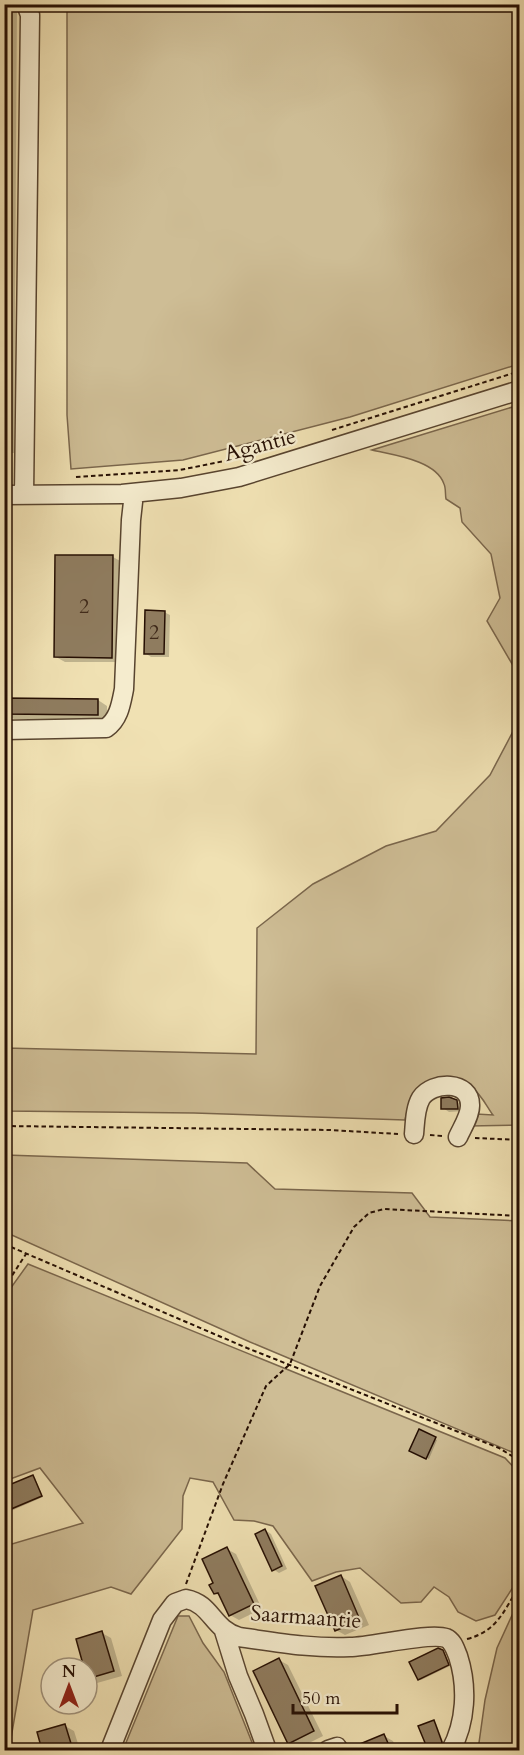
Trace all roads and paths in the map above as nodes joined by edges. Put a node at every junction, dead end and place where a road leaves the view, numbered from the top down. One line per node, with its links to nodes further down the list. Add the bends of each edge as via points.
1 (26, 4): 9 (street, via 30,15)
2 (519, 370): 4 (path)
3 (519, 390): 7 (street, Agantie, via 239,477)
4 (328, 431)
5 (283, 445): 6 (path, via 180,470)
6 (71, 477)
7 (134, 493): 9 (street, Agantie); 10 (street, via 124,689 113,723 106,728)
8 (4, 495): 9 (street, Agantie)
9 (24, 495)
10 (4, 730)
11 (4, 1126): 12 (path)
12 (414, 1134): 13 (path); 13 (street, via 422,1097 434,1088 449,1086 461,1088 470,1101)
13 (459, 1137): 14 (path)
14 (519, 1140)
15 (519, 1216): 19 (path, via 398,1209 369,1213 354,1227 320,1286)
16 (4, 1244): 17 (path)
17 (26, 1254): 18 (path); 19 (path)
18 (4, 1288)
19 (290, 1364): 20 (path, via 499,1448); 22 (path, via 266,1386 223,1484)
20 (519, 1461)
21 (519, 1585): 24 (path, via 495,1625 473,1638)
22 (180, 1601): 23 (street, via 192,1600 202,1605); 25 (street, via 162,1620)
23 (224, 1631): 24 (street, Saarmaantie, via 239,1637 333,1647 432,1637 444,1637); 26 (street)
24 (453, 1643): 29 (street, via 463,1675 464,1705)
25 (110, 1750)
26 (267, 1750)
27 (328, 1750): 28 (street)
28 (339, 1750)
29 (451, 1750)

